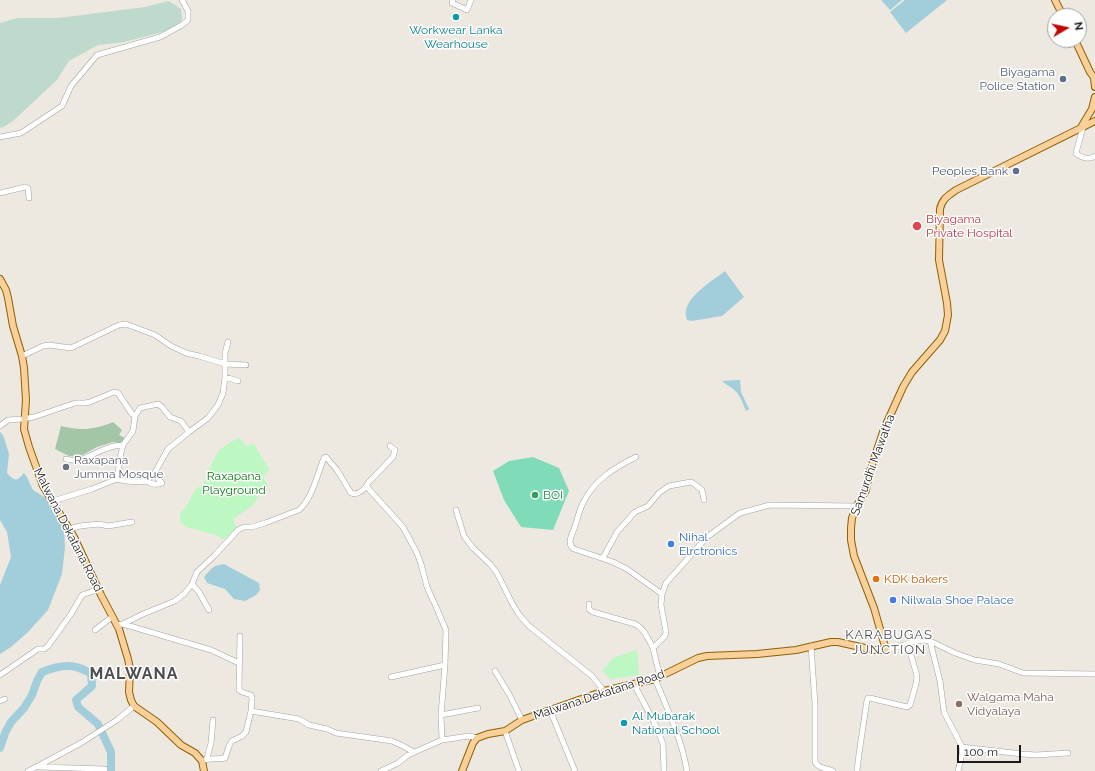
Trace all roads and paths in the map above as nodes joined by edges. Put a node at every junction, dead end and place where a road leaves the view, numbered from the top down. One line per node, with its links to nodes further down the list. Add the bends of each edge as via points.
1 (182, 0): 10 (street, via 188,12 188,20 182,25 160,37 97,55 71,86 62,106 21,133)
2 (453, 0): 3 (street, via 452,2 467,10)
3 (471, 0)
4 (1079, 48): 5 (main road)
5 (1094, 78): 6 (main road)
6 (1095, 87)
7 (1095, 97): 9 (main road, via 1092,109)
8 (1095, 121): 9 (main road, Samurdhi Mawatha)
9 (1081, 128): 11 (street, via 1076,153 1086,158); 35 (main road, Samurdhi Mawatha, via 944,198 940,209 939,260 947,303 945,331 903,387 872,463 866,490)
10 (0, 137)
11 (1095, 156)
12 (0, 193): 13 (street, via 28,188)
13 (29, 198)
14 (0, 279): 16 (main road, Malwana Dekatana Road, via 7,294)
15 (228, 342): 17 (street)
16 (22, 356): 17 (street, via 49,345 71,348 93,336 126,324 155,335 186,353); 22 (main road, Malwana Dekatana Road, via 26,393)
17 (225, 364): 18 (street); 19 (street)
18 (246, 365)
19 (225, 377): 20 (street); 24 (street, via 218,406 208,418)
20 (238, 382)
21 (135, 416): 22 (street, via 114,392 90,402 75,403); 24 (street, via 140,408 158,404 170,417 181,421); 25 (street, via 133,431)
22 (24, 419): 23 (street, via 8,420); 34 (main road, Malwana Dekatana Road, via 25,436 43,486)
23 (0, 426)
24 (189, 432): 29 (street, via 168,449)
25 (123, 445): 28 (street, via 114,446 77,461); 30 (street)
26 (390, 446): 32 (street, via 395,450 393,457)
27 (636, 457): 39 (street, via 617,466 592,488 583,503 571,537 570,543 574,549)
28 (66, 459)
29 (154, 474): 31 (street); 31 (street, via 162,483 155,485)
30 (117, 479): 31 (street); 34 (street)
31 (146, 481)
32 (367, 487): 40 (street, via 357,494 351,493 337,470 326,457 324,458 310,494 299,510 238,530 197,572); 55 (street, via 403,527 417,553 427,587 446,630)
33 (704, 500): 39 (street, via 702,490 693,483 668,486 648,506 635,512 617,532)
34 (52, 501): 38 (main road, Malwana Dekatana Road)
35 (857, 506): 42 (street, via 770,505 740,513 708,537 666,583); 53 (main road, Samurdhi Mawatha, via 851,528 854,556 874,608)
36 (456, 510): 62 (street, via 464,536 497,573 520,616 592,676)
37 (132, 522): 38 (street)
38 (69, 529): 41 (main road, Malwana Dekatana Road)
39 (603, 558): 42 (street, via 627,569)
40 (192, 584): 44 (street); 46 (street, via 175,601)
41 (99, 589): 45 (main road, Malwana Dekatana Road); 58 (street, via 82,595 72,614 48,646 38,649)
42 (662, 594): 52 (street, via 661,605 666,632)
43 (588, 604): 52 (street, via 594,612 640,626)
44 (209, 610)
45 (112, 617): 46 (main road, Malwana Dekatana Road); 47 (street)
46 (120, 624): 54 (street, via 211,650); 63 (main road, Malwana Dekatana Road, via 119,629 130,669 129,692)
47 (95, 630)
48 (240, 636): 54 (street)
49 (930, 641): 50 (street, Malwana Dekatana Road, via 919,640); 57 (street, via 975,660 999,664 1023,673); 73 (street, via 940,681 944,712)
50 (908, 644): 53 (street, Malwana Dekatana Road); 88 (street, via 917,676 910,705 906,707 868,698)
51 (811, 646): 53 (main road, Malwana Dekatana Road, via 838,642); 60 (main road, Malwana Dekatana Road, via 757,654 707,656); 87 (street, via 815,762 821,768)
52 (653, 648): 60 (street)
53 (886, 650)
54 (239, 663): 66 (street, via 239,690 251,695)
55 (445, 665): 59 (street); 67 (street)
56 (495, 671): 69 (street)
57 (1095, 674)
58 (0, 675)
59 (391, 677)
60 (658, 678): 61 (main road, Malwana Dekatana Road); 86 (street)
61 (634, 684): 62 (main road, Malwana Dekatana Road); 85 (street, via 661,738)
62 (604, 691): 65 (main road, Malwana Dekatana Road)
63 (134, 706): 76 (main road, via 157,722 182,745); 77 (street, via 81,743)
64 (478, 708): 67 (street)
65 (550, 710): 69 (main road, Malwana Dekatana Road); 84 (street)
66 (251, 711): 74 (street, via 299,719 309,725 327,728 336,733 392,741); 76 (street, via 246,732 232,741 225,758)
67 (441, 715): 72 (street)
68 (213, 720): 76 (street, via 211,743)
69 (522, 720): 70 (main road, Malwana Dekatana Road)
70 (505, 731): 71 (main road, Malwana Dekatana Road); 83 (street)
71 (477, 738): 72 (street, via 469,736); 82 (main road)
72 (442, 740): 74 (street)
73 (962, 747): 75 (street, via 1036,755); 89 (street)
74 (414, 752): 81 (street)
75 (1068, 753)
76 (204, 759): 80 (main road)
77 (38, 766): 78 (street); 79 (street)
78 (105, 769)
79 (28, 771)
80 (204, 771)
81 (381, 771)
82 (462, 771)
83 (519, 771)
84 (575, 771)
85 (664, 771)
86 (687, 771)
87 (833, 771)
88 (858, 771)
89 (958, 771)

